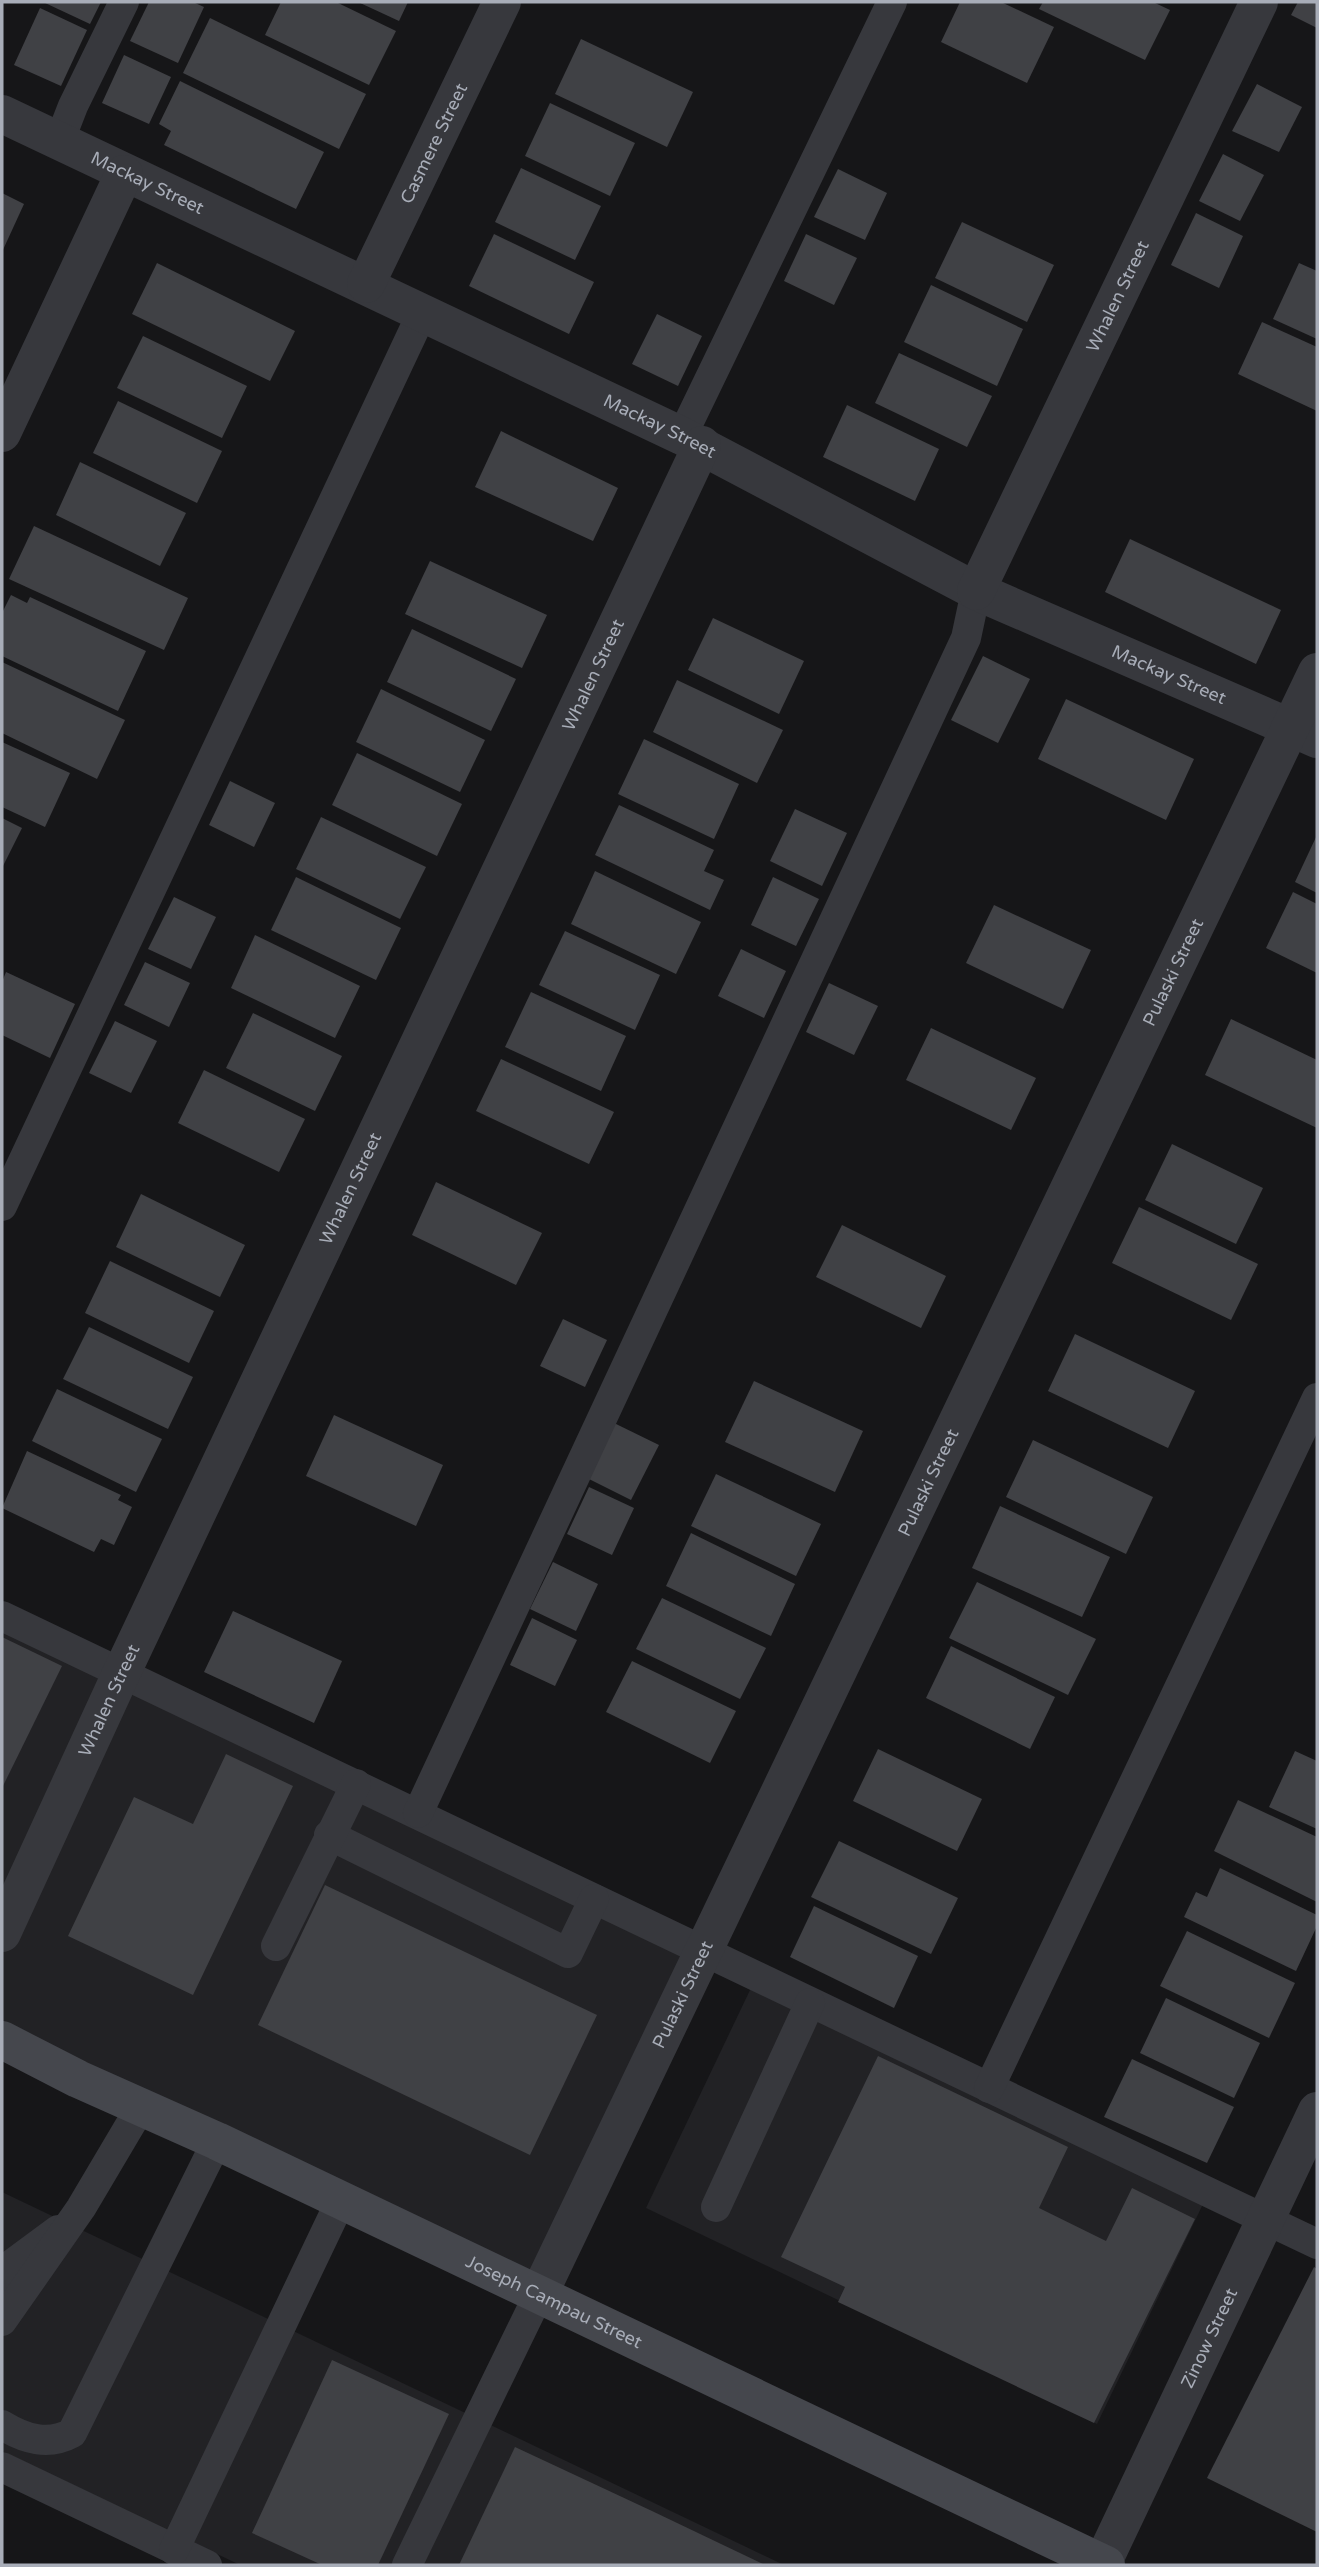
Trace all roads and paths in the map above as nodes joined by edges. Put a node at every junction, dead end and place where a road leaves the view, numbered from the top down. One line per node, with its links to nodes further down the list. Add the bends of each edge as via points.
1 (124, 2): 6 (lane)
2 (502, 2): 8 (street, Casmere Street)
3 (892, 2): 11 (lane)
4 (1259, 2): 12 (street, Whalen Street)
5 (2, 114): 6 (street, Mackay Street)
6 (60, 142): 7 (street, Mackay Street)
7 (124, 174): 8 (street, Mackay Street); 10 (street)
8 (366, 284): 9 (street, Mackay Street)
9 (423, 311): 11 (street, Mackay Street); 15 (lane)
10 (2, 433)
11 (692, 440): 12 (street, Mackay Street); 18 (street, Whalen Street)
12 (976, 590): 14 (street, Mackay Street); 20 (lane, via 966,638)
13 (1317, 672): 14 (street, Pulaski Street)
14 (1304, 733): 25 (street, Pulaski Street)
15 (2, 1206)
16 (1317, 1398): 28 (lane)
17 (2, 1616): 18 (lane)
18 (121, 1674): 19 (lane); 23 (street, Whalen Street)
19 (356, 1784): 20 (lane); 21 (lane)
20 (418, 1813): 22 (lane)
21 (330, 1835): 22 (lane, via 568,1953); 24 (lane)
22 (594, 1899): 25 (lane)
23 (2, 1933)
24 (276, 1946)
25 (703, 1952): 26 (lane); 38 (street, Pulaski Street)
26 (810, 2003): 28 (lane); 33 (lane)
27 (2, 2040): 29 (street, Joseph Campau Street)
28 (989, 2088): 35 (lane)
29 (142, 2105): 31 (street, Joseph Campau Street); 34 (lane)
30 (1317, 2111): 35 (street, Zinow Street)
31 (217, 2141): 32 (street, Joseph Campau Street); 40 (lane, via 72,2433 42,2442)
32 (341, 2200): 38 (street, Joseph Campau Street); 42 (lane)
33 (716, 2207)
34 (81, 2208): 37 (lane, via 48,2240 12,2264); 39 (lane)
35 (1266, 2220): 36 (lane); 45 (street, Zinow Street)
36 (1317, 2244)
37 (2, 2285)
38 (539, 2294): 44 (lane); 45 (street, Joseph Campau Street)
39 (2, 2321)
40 (13, 2430): 41 (lane)
41 (4, 2469): 42 (lane)
42 (174, 2550): 43 (lane)
43 (207, 2565)
44 (407, 2565)
45 (1103, 2565)

